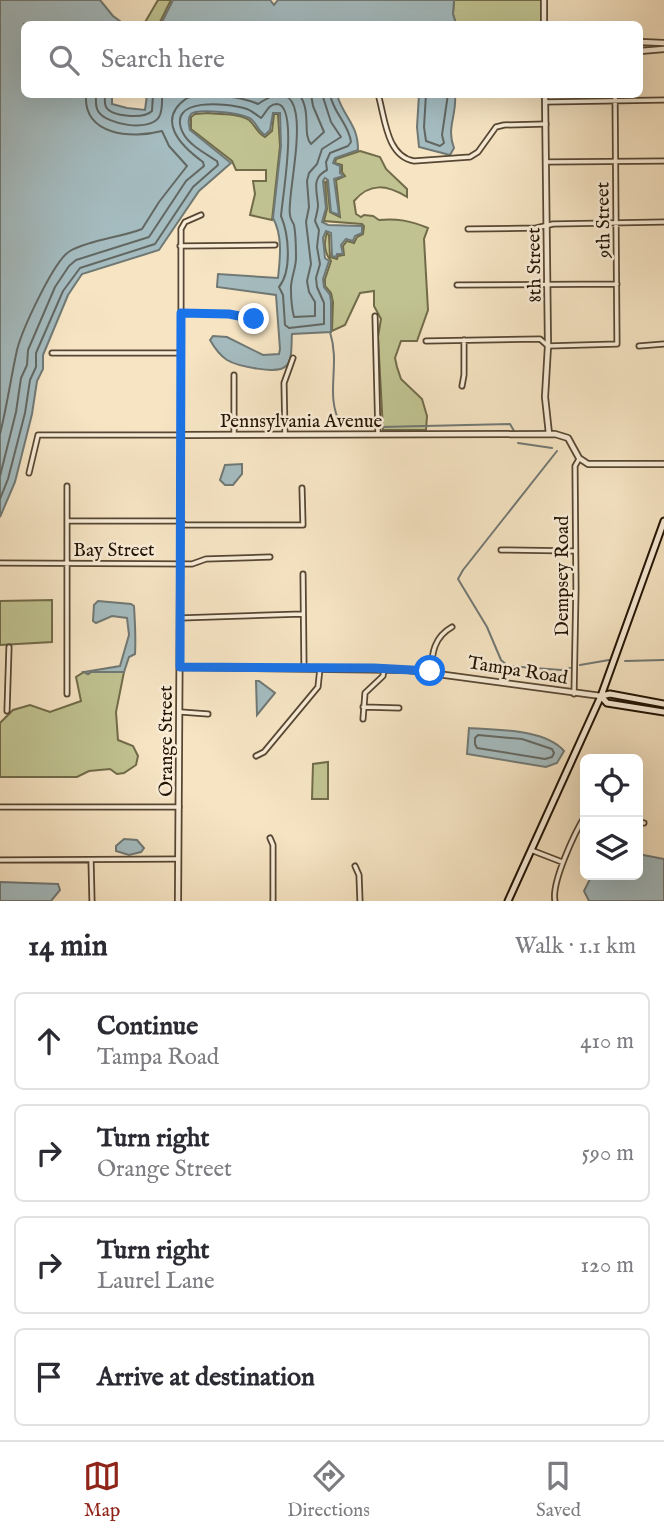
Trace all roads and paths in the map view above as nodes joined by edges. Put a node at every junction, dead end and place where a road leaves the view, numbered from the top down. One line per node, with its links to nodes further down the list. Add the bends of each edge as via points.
1 (544, 0): 2 (street)
2 (544, 21)
3 (643, 42): 4 (street)
4 (664, 43)
5 (664, 49): 6 (street)
6 (643, 51)
7 (379, 98): 14 (street, via 396,151 414,161 470,158 496,127)
8 (546, 98): 13 (street, 8th Street)
9 (601, 98): 13 (street)
10 (615, 98): 17 (street, 9th Street)
11 (631, 98): 12 (street)
12 (664, 100)
13 (546, 102): 14 (street, 8th Street)
14 (546, 124): 16 (street, 8th Street)
15 (664, 161): 17 (street)
16 (546, 162): 17 (street); 21 (street, 8th Street)
17 (616, 162): 19 (street, 9th Street)
18 (201, 215): 24 (street, Orange Street, via 182,225)
19 (615, 222): 20 (street); 21 (street); 25 (street, 9th Street)
20 (664, 222)
21 (546, 226): 22 (street); 27 (street, 8th Street)
22 (468, 229)
23 (275, 245): 24 (street)
24 (180, 246): 28 (street, Orange Street)
25 (617, 284): 27 (street); 34 (street, 9th Street, via 617,344)
26 (457, 285): 27 (street)
27 (547, 285): 34 (street, 8th Street)
28 (181, 313): 30 (street); 37 (street, Orange Street)
29 (376, 316): 43 (street)
30 (254, 319)
31 (426, 341): 32 (street)
32 (464, 341): 34 (street, via 540,339); 40 (street)
33 (664, 344): 35 (street)
34 (548, 346): 44 (street, 8th Street, via 545,397)
35 (639, 346)
36 (52, 353): 37 (street)
37 (180, 353): 45 (street, Orange Street)
38 (293, 358): 42 (street, via 284,383)
39 (234, 375): 41 (street)
40 (462, 386)
41 (234, 434): 42 (street, Pennsylvania Avenue); 45 (street, Pennsylvania Avenue)
42 (285, 434): 43 (street, Pennsylvania Avenue)
43 (378, 434): 44 (street, Pennsylvania Avenue)
44 (549, 434): 46 (street, Pennsylvania Avenue, via 565,436)
45 (181, 435): 48 (street, Pennsylvania Avenue, via 38,435); 52 (street, Orange Street)
46 (579, 458): 47 (street, via 588,464); 55 (street, Dempsey Road, via 575,466)
47 (664, 464)
48 (29, 473)
49 (67, 486): 51 (street)
50 (302, 488): 52 (street, via 303,525 185,525)
51 (66, 521): 52 (street); 58 (street)
52 (180, 521): 59 (street, Orange Street)
53 (664, 522): 72 (main road)
54 (501, 550): 55 (street)
55 (575, 551): 71 (street, Dempsey Road)
56 (270, 557): 59 (street, Bay Street)
57 (0, 563): 58 (street, Bay Street)
58 (66, 563): 59 (street, Bay Street); 70 (street)
59 (180, 564): 62 (street, Orange Street)
60 (303, 573): 61 (street)
61 (302, 614): 62 (street); 66 (street)
62 (180, 618): 65 (street, Orange Street)
63 (452, 627): 69 (street, via 439,637)
64 (9, 647): 76 (street)
65 (180, 667): 66 (street, Tampa Road); 77 (street, Orange Street)
66 (304, 668): 67 (street, Tampa Road)
67 (320, 668): 68 (street, Tampa Road); 81 (street, via 318,687)
68 (384, 669): 69 (street, Tampa Road); 74 (street, via 383,676 365,693)
69 (430, 671): 71 (street, Tampa Road)
70 (67, 694)
71 (574, 694): 72 (street, Tampa Road)
72 (601, 696): 73 (main road, Tampa Road); 78 (main road, Tampa Road, via 607,703); 86 (main road)
73 (664, 704)
74 (363, 707): 75 (street); 80 (street)
75 (399, 708)
76 (8, 711)
77 (181, 712): 79 (street); 83 (street, Orange Street)
78 (664, 712)
79 (208, 714)
80 (363, 719)
81 (256, 756)
82 (0, 807): 83 (street)
83 (179, 807): 87 (street, Orange Street)
84 (585, 817): 90 (street)
85 (270, 838): 94 (street)
86 (531, 850): 90 (street); 96 (main road)
87 (178, 859): 89 (street); 93 (street, Orange Street)
88 (0, 860): 89 (street)
89 (91, 860): 92 (street)
90 (563, 862): 97 (street, via 554,887)
91 (355, 866): 95 (street)
92 (92, 901)
93 (178, 901)
94 (273, 901)
95 (360, 901)
96 (508, 901)
97 (555, 901)

